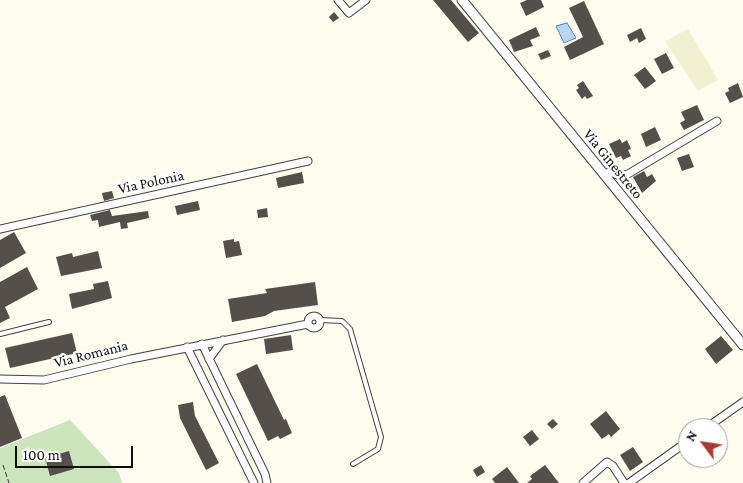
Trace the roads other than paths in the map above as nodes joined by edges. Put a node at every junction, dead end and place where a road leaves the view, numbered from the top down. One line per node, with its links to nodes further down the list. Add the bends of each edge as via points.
1 (338, 0): 2 (street, via 349,13)
2 (366, 0)
3 (462, 0): 6 (street, Via Ginestreto)
4 (717, 121): 6 (street, via 628,174)
5 (308, 161): 7 (street, Via Polonia)
6 (603, 174): 13 (street, Via Ginestreto)
7 (0, 229)
8 (320, 320): 11 (street, Via Romania, via 312,315 308,324); 20 (lane, via 342,321 350,330 381,437 378,449)
9 (49, 322): 10 (lane)
10 (0, 334)
11 (223, 340): 12 (street, Via Romania); 15 (street)
12 (202, 344): 14 (street, Via Romania); 15 (street)
13 (743, 346)
14 (187, 347): 16 (street, Via Romania, via 44,380); 21 (street)
15 (209, 359): 22 (street)
16 (0, 379)
17 (743, 402): 18 (street)
18 (720, 418)
19 (678, 448): 25 (street)
20 (353, 464)
21 (254, 483)
22 (267, 483)
23 (584, 483): 24 (street, via 606,462 612,464)
24 (624, 483)
25 (629, 483)

